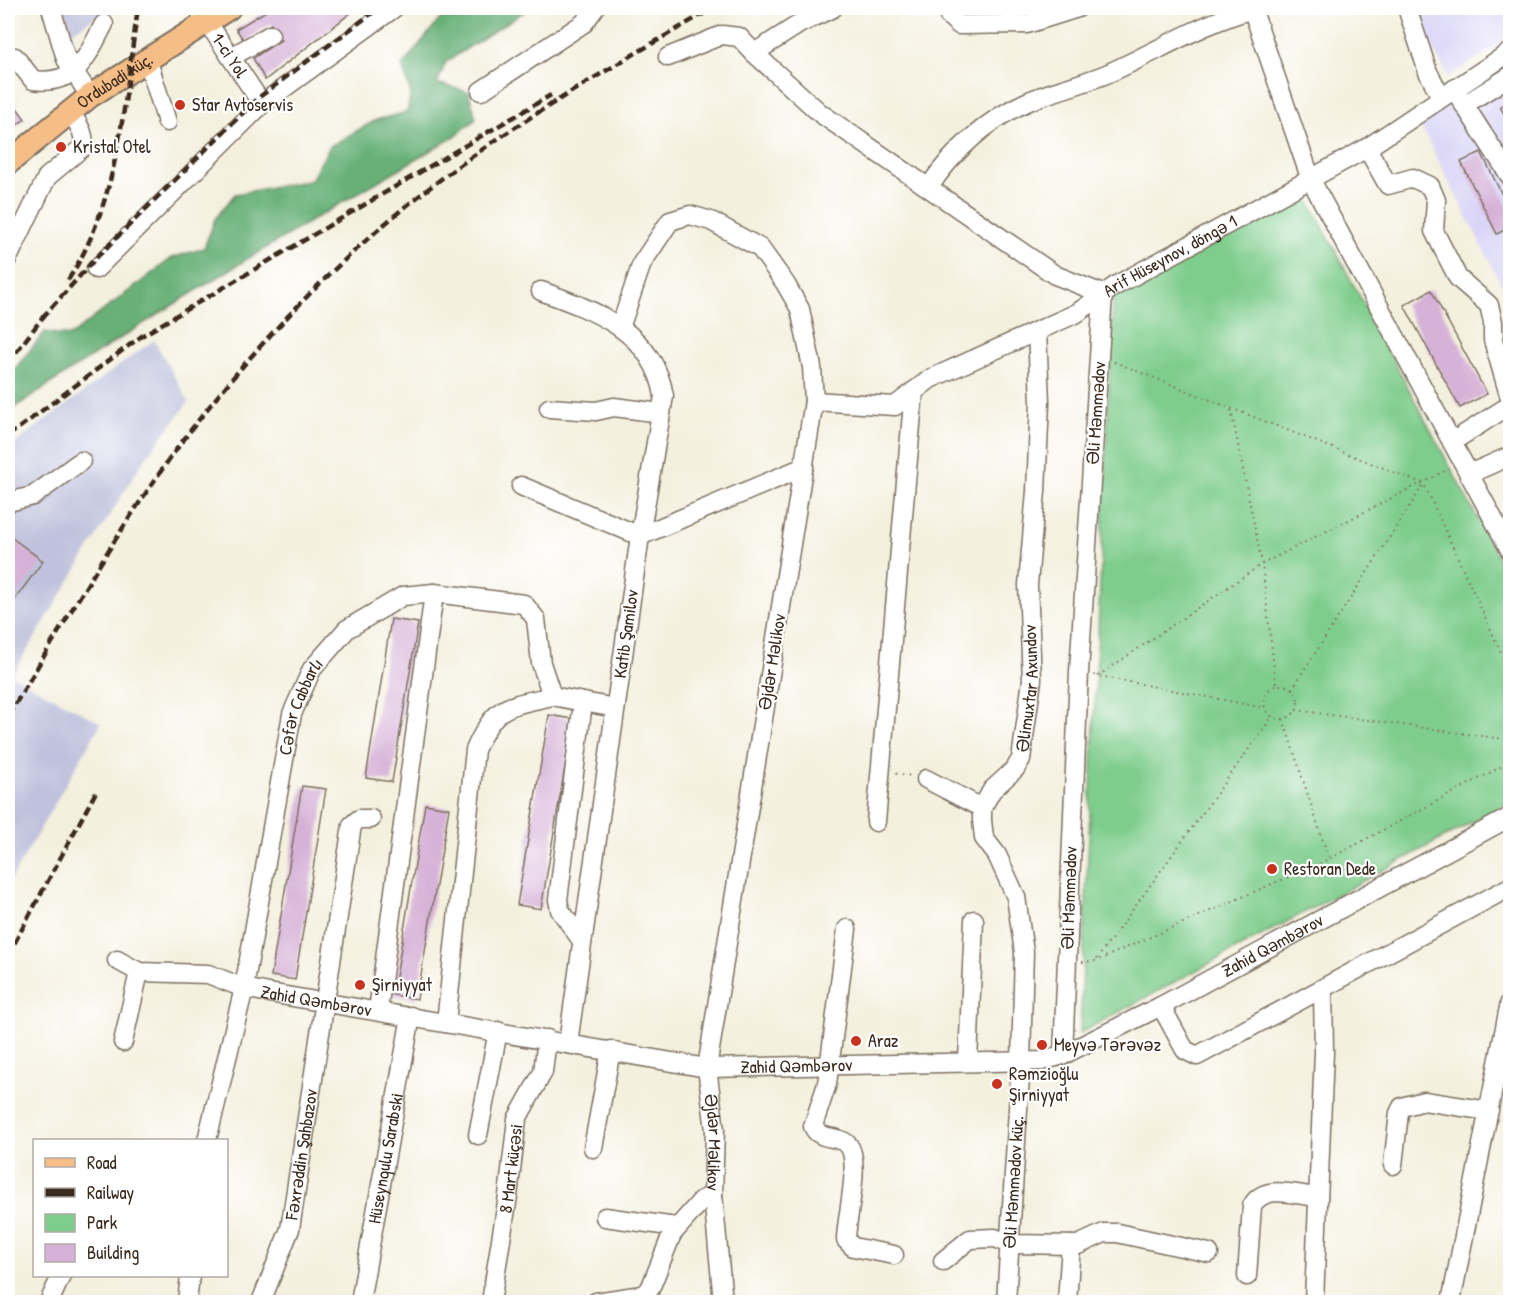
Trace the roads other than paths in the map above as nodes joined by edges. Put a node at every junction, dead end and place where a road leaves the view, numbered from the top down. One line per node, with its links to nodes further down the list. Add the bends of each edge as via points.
1 (51, 8): 19 (street, via 60,46)
2 (229, 8): 10 (main road, Ordubadi küç.)
3 (394, 8): 24 (street)
4 (595, 8): 21 (street, via 584,23)
5 (834, 8): 14 (street, via 801,22)
6 (946, 8): 7 (street, via 959,25 981,26 1027,24)
7 (1078, 8)
8 (1253, 8): 31 (street); 32 (street, via 1225,17 1111,72 1028,101 970,140)
9 (1407, 8): 22 (street, via 1428,72)
10 (202, 14): 16 (street, 1-ci Yol); 18 (main road, Ordubadi küç.)
11 (104, 24): 19 (street)
12 (270, 35): 16 (street)
13 (1510, 52): 22 (street, Arif Hüseynov, döngə 1)
14 (754, 53): 17 (street, via 739,37 722,35); 32 (street, via 820,113)
15 (15, 57): 19 (street, via 33,80 65,77)
16 (231, 57): 24 (street, 1-ci Yol)
17 (668, 57)
18 (147, 58): 23 (main road, Ordubadi küç.); 27 (street)
19 (74, 72): 23 (street)
20 (1510, 76): 25 (street)
21 (481, 91)
22 (1448, 93): 25 (street); 28 (street, Arif Hüseynov, döngə 1)
23 (90, 96): 26 (main road, Ordubadi küç.)
24 (262, 104): 34 (street)
25 (1464, 105): 30 (street)
26 (70, 111): 29 (main road, Ordubadi küç.); 33 (street, via 82,131 83,147 48,177)
27 (167, 122)
28 (1367, 148): 31 (street, Arif Hüseynov, döngə 1); 40 (street, via 1388,185 1413,178 1430,186 1436,200 1434,231 1458,278 1488,305 1493,340)
29 (8, 163)
30 (1510, 176)
31 (1311, 180): 36 (street, Arif Hüseynov, döngə 1); 45 (street)
32 (929, 187): 36 (street, via 1055,275)
33 (8, 258)
34 (96, 269)
35 (541, 291): 37 (street, Katib Şamilov, via 593,310)
36 (1103, 294): 38 (street, Arif Hüseynov, döngə 1, via 1077,313); 82 (street, Əli Məmmədov, via 1079,672)
37 (621, 326): 41 (street, Əjdər Məlikov, via 642,263 670,221 690,215 711,220 760,248 800,309 812,367); 44 (street, Katib Şamilov, via 661,377)
38 (1037, 331): 39 (street, Arif Hüseynov, döngə 1, via 930,379); 59 (street, Əlimuxtar Axundov, via 1040,402 1028,585 1032,680 1022,759 992,790)
39 (914, 391): 41 (street, Arif Hüseynov, döngə 1, via 895,406); 62 (street)
40 (1510, 398)
41 (814, 401): 48 (street, Əjdər Məlikov)
42 (1510, 405): 45 (street)
43 (549, 408): 44 (street, via 596,411 614,406)
44 (661, 413): 52 (street, Katib Şamilov)
45 (1452, 442): 49 (street)
46 (1510, 456): 49 (street)
47 (81, 460): 51 (street, via 33,496)
48 (804, 467): 52 (street); 86 (street, Əjdər Məlikov)
49 (1466, 468): 53 (street)
50 (521, 486): 52 (street)
51 (8, 502)
52 (640, 536): 57 (street, Katib Şamilov)
53 (1510, 550)
54 (434, 593): 55 (street, Cəfər Cabbarlı, via 524,604 536,619 541,663); 69 (street, Cəfər Cabbarlı, via 404,596 347,629 312,669 292,714); 74 (street)
55 (552, 696): 56 (street); 76 (street, via 506,706 486,726 475,750)
56 (583, 702): 57 (street); 66 (street, via 558,900 560,910)
57 (615, 708): 66 (street, Katib Şamilov)
58 (926, 779): 59 (street)
59 (982, 808): 83 (street, via 984,838 1008,875 1021,920)
60 (1510, 818): 73 (street, Zahid Qəmbərov)
61 (371, 819): 71 (street, Fəxrəddin Şahbazov, via 359,819 352,825)
62 (876, 822)
63 (1510, 887): 70 (street)
64 (974, 920): 84 (street)
65 (847, 929): 85 (street)
66 (582, 941): 80 (street, Katib Şamilov)
67 (117, 960): 68 (street)
68 (139, 972): 69 (street, Zahid Qəmbərov, via 195,972); 79 (street)
69 (244, 988): 71 (street, Zahid Qəmbərov); 89 (street, Cəfər Cabbarlı)
70 (1323, 990): 73 (street, via 1197,1056 1185,1050); 93 (street)
71 (327, 1002): 74 (street, Zahid Qəmbərov); 106 (street, Fəxrəddin Şahbazov, via 290,1229)
72 (1510, 1002): 87 (street)
73 (1161, 1006): 82 (street, Zahid Qəmbərov)
74 (378, 1011): 75 (street, Zahid Qəmbərov)
75 (411, 1016): 76 (street, Zahid Qəmbərov); 107 (street, Hüseynqulu Sarabski)
76 (446, 1023): 77 (street, Zahid Qəmbərov)
77 (498, 1031): 78 (street, Zahid Qəmbərov); 88 (street)
78 (547, 1039): 80 (street, Zahid Qəmbərov); 108 (street, 8 Mart küçəsi, via 543,1072 516,1119)
79 (123, 1042)
80 (568, 1043): 81 (street, Zahid Qəmbərov)
81 (611, 1050): 86 (street, Zahid Qəmbərov); 90 (street)
82 (1062, 1055): 83 (street, Zahid Qəmbərov)
83 (1021, 1061): 84 (street, Zahid Qəmbərov); 96 (street, Əli Məmmədov küç.)
84 (968, 1062): 85 (street, Zahid Qəmbərov)
85 (827, 1065): 86 (street, Zahid Qəmbərov); 99 (street, via 827,1084 813,1126 820,1135 845,1143 851,1152 853,1177 846,1240 853,1247)
86 (707, 1068): 92 (street, Əjdər Məlikov, via 715,1130)
87 (1489, 1111): 91 (street, via 1424,1101 1402,1107 1398,1113); 114 (street)
88 (478, 1135)
89 (207, 1139)
90 (594, 1148)
91 (1393, 1165)
92 (713, 1195): 95 (street, via 702,1200); 110 (street, Əjdər Məlikov)
93 (1318, 1197): 101 (street, via 1266,1191 1257,1197 1252,1206); 113 (street)
94 (605, 1217): 95 (street)
95 (676, 1227): 109 (street, via 650,1289 642,1295)
96 (1010, 1244): 97 (street); 100 (street, via 995,1238 970,1239); 111 (street, Əli Məmmədov küç.)
97 (1071, 1245): 98 (street, via 1083,1244 1104,1233 1117,1233); 112 (street)
98 (1209, 1253)
99 (894, 1255)
100 (943, 1261)
101 (1247, 1276)
102 (60, 1277): 104 (street)
103 (190, 1277): 105 (street)
104 (49, 1302)
105 (187, 1302)
106 (261, 1302)
107 (360, 1302)
108 (491, 1302)
109 (596, 1302)
110 (723, 1302)
111 (1006, 1302)
112 (1067, 1302)
113 (1314, 1302)
114 (1451, 1302)

